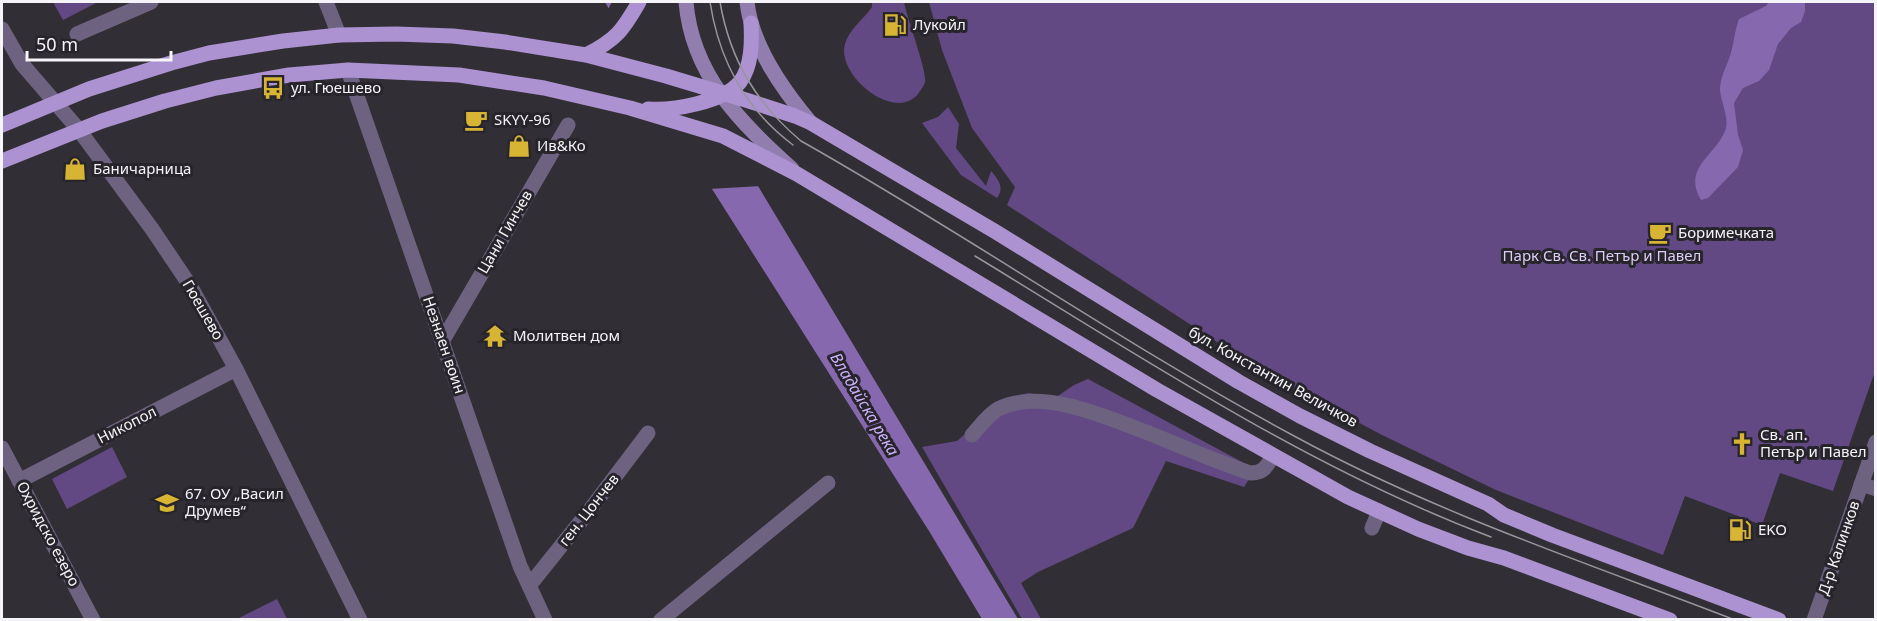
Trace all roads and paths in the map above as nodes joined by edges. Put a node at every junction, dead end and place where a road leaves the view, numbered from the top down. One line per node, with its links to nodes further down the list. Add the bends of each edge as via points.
1 (151, 2): 8 (street)
2 (326, 2): 9 (street)
3 (639, 2): 10 (main road, via 620,33)
4 (686, 2): 12 (main road, via 698,56)
5 (747, 2): 6 (main road)
6 (751, 23): 12 (main road, via 751,51 744,73 738,84); 15 (main road, via 791,100)
7 (2, 28): 13 (street, Гюешево, via 21,64)
8 (77, 34)
9 (339, 35): 10 (main road, бул. Константин Величков, via 453,36); 13 (main road, бул. Константин Величков, via 209,53 122,78)
10 (586, 55): 12 (main road, бул. Константин Величков)
11 (348, 70): 14 (main road, via 459,75 544,88); 18 (main road, via 289,75 216,88); 21 (street, Незнаен воин)
12 (722, 94): 14 (main road, via 710,101 680,107); 15 (main road, бул. Константин Величков); 20 (main road, via 748,128)
13 (55, 104): 16 (main road, бул. Константин Величков); 18 (street, Гюешево)
14 (630, 108): 20 (main road, via 723,136)
15 (811, 123): 39 (main road, бул. Константин Величков, via 1300,416 1504,514)
16 (2, 125)
17 (568, 125): 21 (street, Цани Гинчев)
18 (79, 130): 19 (main road); 22 (street, Гюешево, via 170,255)
19 (2, 161)
20 (797, 174): 27 (main road)
21 (443, 340): 33 (street, Незнаен воин)
22 (236, 369): 28 (street, Никопол); 35 (street, Гюешево)
23 (648, 434): 33 (street, ген. Цончев)
24 (972, 435): 27 (street, via 996,410 1042,402 1119,422 1250,473 1265,469)
25 (1875, 442): 30 (street, Д-р Калинков)
26 (2, 448): 28 (street, Охридско езеро)
27 (1273, 456): 31 (main road)
28 (19, 481): 34 (street, Охридско езеро)
29 (828, 483): 37 (street)
30 (1868, 487): 40 (street, Д-р Калинков)
31 (1379, 511): 32 (street); 38 (main road, via 1468,548)
32 (1372, 528)
33 (529, 586): 36 (street, Незнаен воин)
34 (93, 620)
35 (360, 620)
36 (544, 620)
37 (661, 620)
38 (1670, 620)
39 (1779, 620)
40 (1814, 620)

